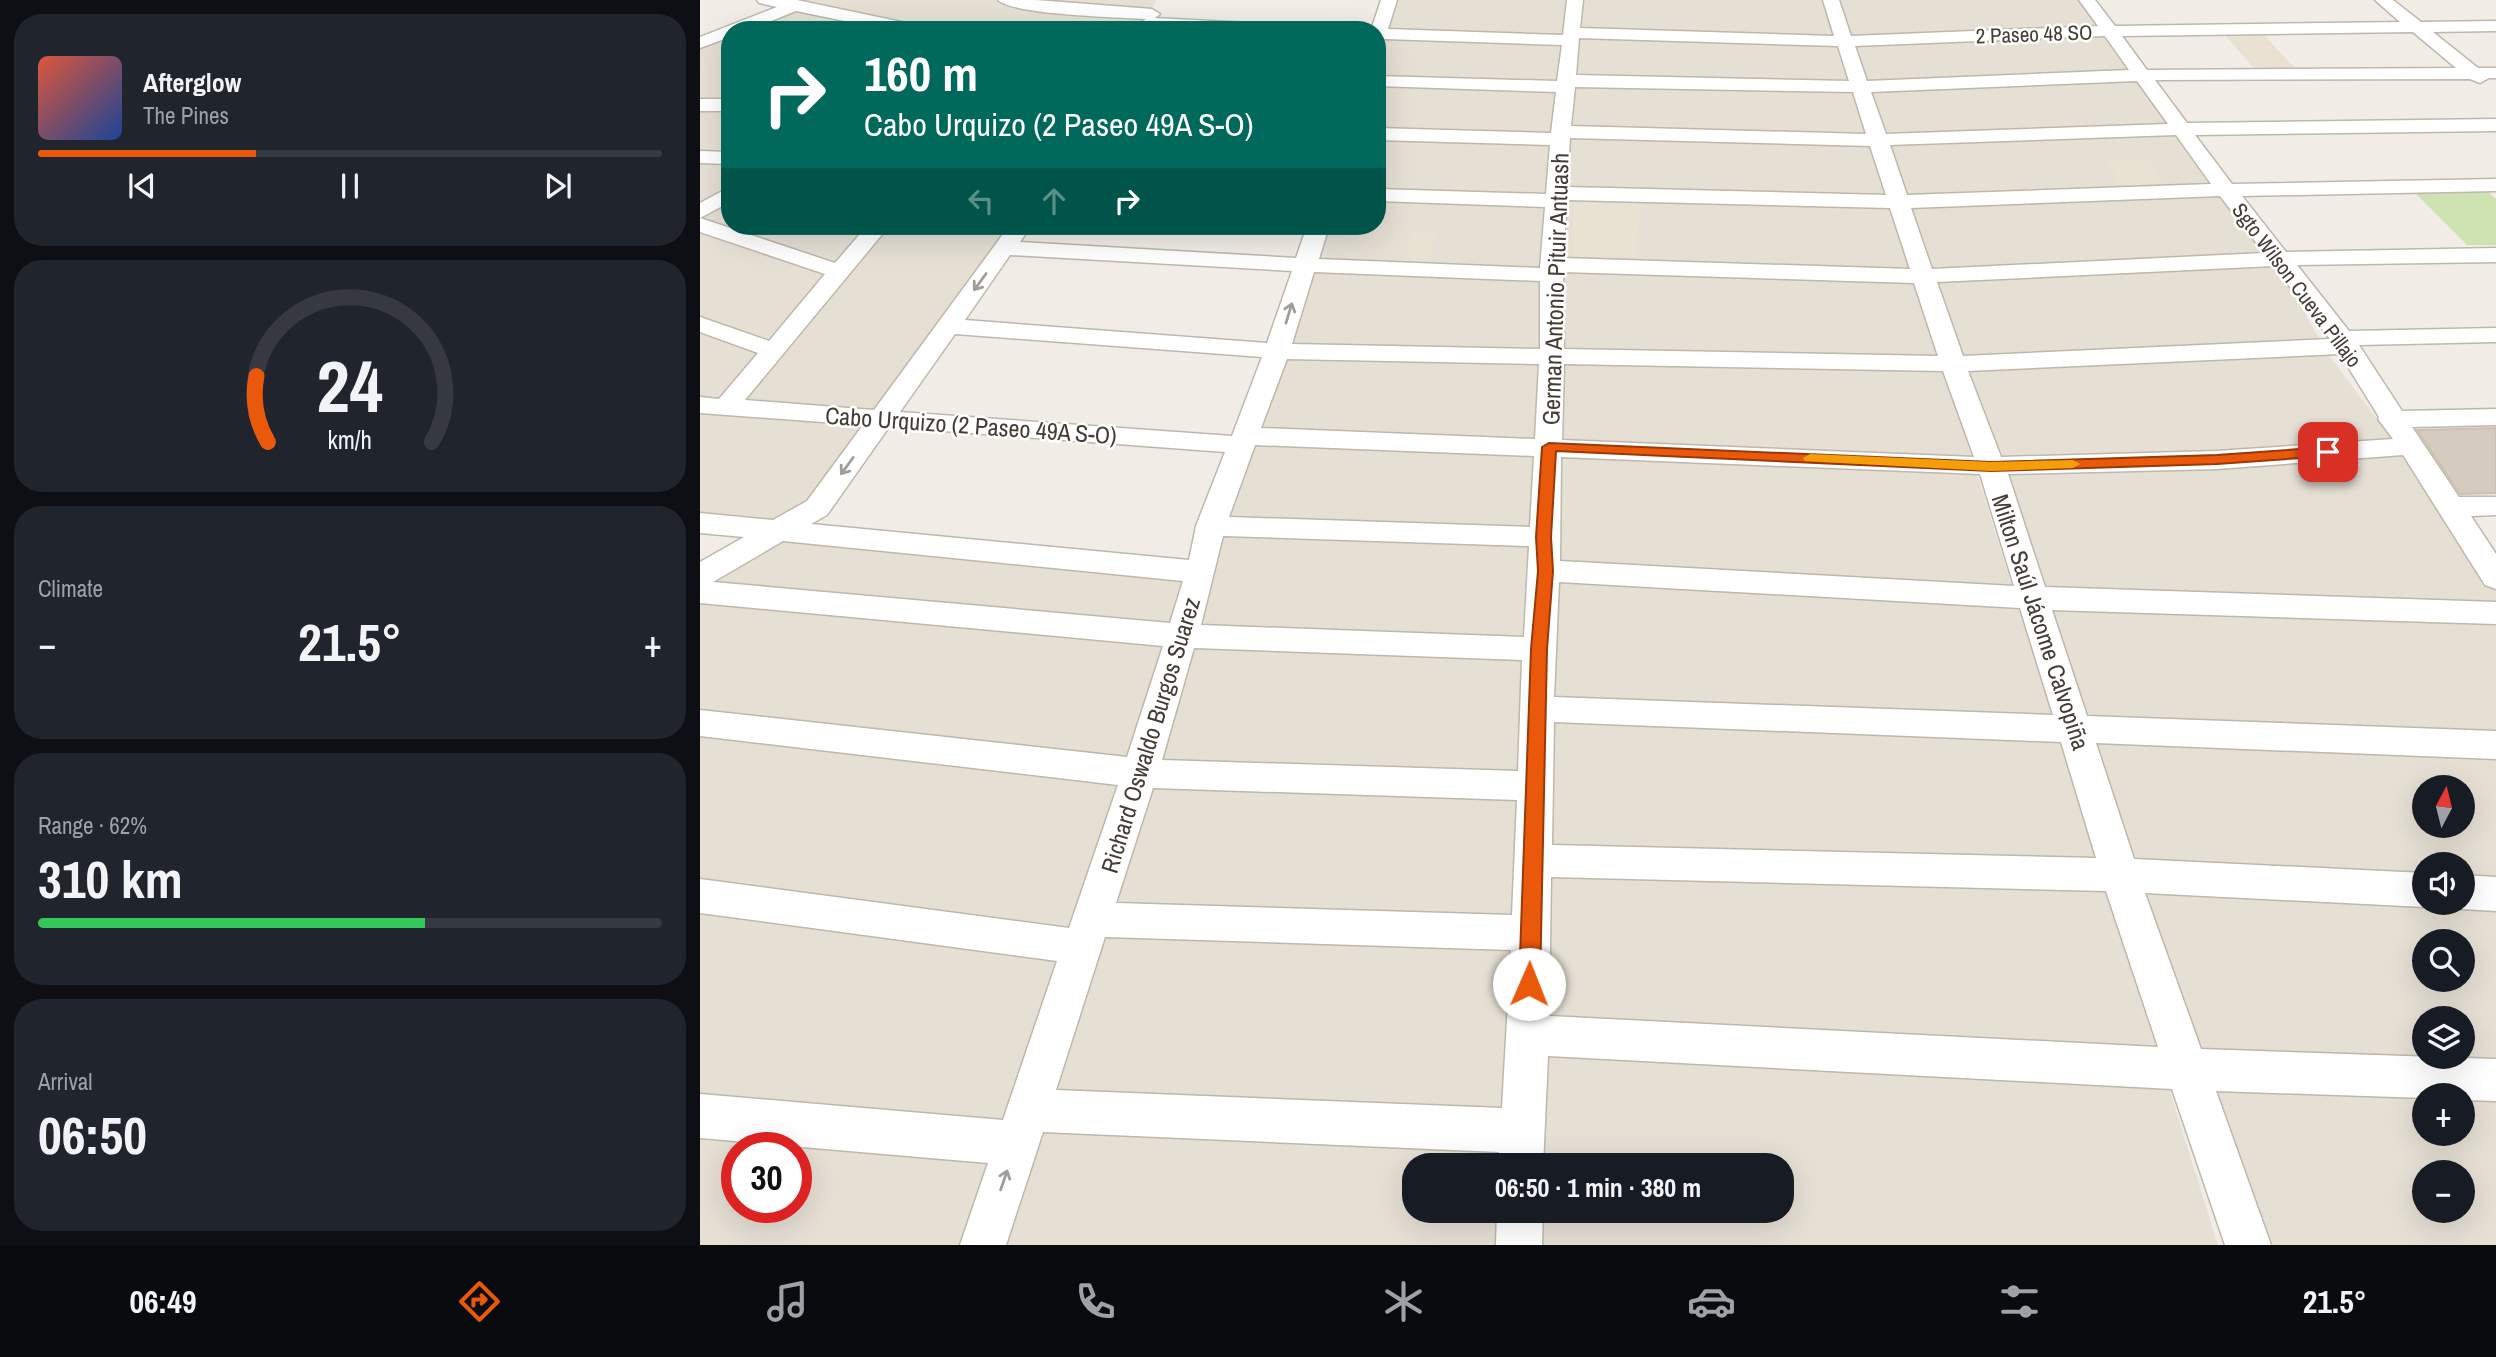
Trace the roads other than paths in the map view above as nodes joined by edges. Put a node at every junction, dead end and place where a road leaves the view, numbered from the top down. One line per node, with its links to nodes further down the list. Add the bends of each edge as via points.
1 (765, 0): 8 (street)
2 (1006, 0): 9 (street)
3 (1389, 0): 13 (street)
4 (1575, 0): 19 (street, German Antonio Pituir Antuash)
5 (1830, 0): 21 (street, Milton Saúl Jácome Calvopiña)
6 (2087, 0): 16 (street, Sgto Wilson Cueva Pillajo)
7 (2383, 0): 15 (street)
8 (802, 3): 10 (street); 11 (street)
9 (1152, 17): 12 (street)
10 (755, 21)
11 (878, 21)
12 (1194, 21)
13 (1382, 21)
14 (2496, 26): 15 (street, 2 Paseo 48 SO)
15 (2417, 28): 16 (street, 2 Paseo 48 SO); 24 (street)
16 (2112, 31): 21 (street, 2 Paseo 48 SO); 25 (street, Sgto Wilson Cueva Pillajo)
17 (721, 34): 20 (street)
18 (1386, 35): 19 (street, 2 Paseo 48 SO)
19 (1572, 37): 21 (street, 2 Paseo 48 SO); 27 (street, German Antonio Pituir Antuash)
20 (703, 40): 22 (street)
21 (1844, 41): 28 (street, Milton Saúl Jácome Calvopiña)
22 (721, 42)
23 (2496, 73): 24 (street)
24 (2474, 74): 25 (street); 29 (street)
25 (2144, 75): 28 (street); 35 (street, Sgto Wilson Cueva Pillajo)
26 (1386, 81): 27 (street)
27 (1566, 83): 28 (street); 37 (street, German Antonio Pituir Antuash)
28 (1859, 87): 38 (street, Milton Saúl Jácome Calvopiña)
29 (2496, 91)
30 (700, 97): 31 (street)
31 (721, 104)
32 (700, 105): 33 (street)
33 (721, 105)
34 (2496, 125): 35 (street)
35 (2181, 129): 38 (street); 42 (street, Sgto Wilson Cueva Pillajo)
36 (1386, 134): 37 (street)
37 (1561, 136): 38 (street); 44 (street, German Antonio Pituir Antuash)
38 (1877, 140): 46 (street, Milton Saúl Jácome Calvopiña)
39 (700, 157): 40 (street)
40 (721, 158)
41 (2496, 185): 42 (street)
42 (2226, 190): 46 (street); 56 (street, Sgto Wilson Cueva Pillajo)
43 (1386, 195): 44 (street)
44 (1558, 197): 46 (street); 58 (street, German Antonio Pituir Antuash)
45 (721, 199): 47 (street)
46 (1898, 202): 60 (street, Milton Saúl Jácome Calvopiña)
47 (700, 212)
48 (700, 225): 49 (street)
49 (721, 232)
50 (730, 235): 59 (street)
51 (870, 235): 59 (street)
52 (1013, 235): 54 (street)
53 (1315, 235): 57 (street, Richard Oswaldo Burgos Suarez)
54 (1004, 248): 57 (street); 62 (street, one-way to 62)
55 (2496, 255): 56 (street)
56 (2278, 259): 60 (street); 64 (street, Sgto Wilson Cueva Pillajo)
57 (1303, 265): 58 (street); 66 (street, Richard Oswaldo Burgos Suarez, one-way to 57)
58 (1552, 270): 60 (street); 67 (street, German Antonio Pituir Antuash)
59 (838, 271): 65 (street)
60 (1923, 275): 68 (street, Milton Saúl Jácome Calvopiña)
61 (700, 324): 65 (street)
62 (948, 326): 66 (street); 71 (street)
63 (2496, 335): 64 (street)
64 (2344, 342): 68 (street); 72 (street, Sgto Wilson Cueva Pillajo)
65 (774, 351): 69 (street)
66 (1277, 351): 67 (street); 73 (street, Richard Oswaldo Burgos Suarez)
67 (1552, 356): 68 (street); 75 (street, German Antonio Pituir Antuash)
68 (1953, 364): 76 (street, Milton Saúl Jácome Calvopiña)
69 (713, 406): 71 (street, Cabo Urquizo (2 Paseo 49A S-O))
70 (2496, 417): 72 (street)
71 (882, 419): 73 (street, Cabo Urquizo (2 Paseo 49A S-O)); 81 (street, one-way to 81, via 817,509)
72 (2391, 419): 74 (street, Sgto Wilson Cueva Pillajo)
73 (1243, 441): 75 (street, Cabo Urquizo (2 Paseo 49A S-O)); 80 (street, Richard Oswaldo Burgos Suarez)
74 (2410, 446): 76 (street, Cabo Urquizo (2 Paseo 49A S-O), via 2217,460); 78 (street, Sgto Wilson Cueva Pillajo)
75 (1549, 447): 76 (street, Cabo Urquizo (2 Paseo 49A S-O)); 82 (street, German Antonio Pituir Antuash)
76 (1991, 466): 88 (street, Milton Saúl Jácome Calvopiña)
77 (2496, 506): 78 (street)
78 (2449, 507): 86 (street, Sgto Wilson Cueva Pillajo)
79 (700, 523): 81 (street)
80 (1211, 526): 82 (street); 84 (street, Richard Oswaldo Burgos Suarez)
81 (777, 532): 84 (street); 85 (street)
82 (1544, 537): 83 (street, German Antonio Pituir Antuash)
83 (1545, 571): 88 (street); 91 (street, German Antonio Pituir Antuash)
84 (1201, 572): 90 (street, Richard Oswaldo Burgos Suarez)
85 (700, 576)
86 (2496, 578)
87 (700, 592): 90 (street)
88 (2034, 598): 89 (street); 94 (street, Milton Saúl Jácome Calvopiña)
89 (2496, 613)
90 (1183, 636): 91 (street); 96 (street, Richard Oswaldo Burgos Suarez)
91 (1539, 649): 92 (street, German Antonio Pituir Antuash)
92 (1539, 709): 94 (street); 97 (street, German Antonio Pituir Antuash)
93 (700, 723): 96 (street)
94 (2074, 729): 95 (street); 99 (street, Milton Saúl Jácome Calvopiña)
95 (2496, 745)
96 (1140, 773): 97 (street); 104 (street, Richard Oswaldo Burgos Suarez)
97 (1537, 786): 98 (street, German Antonio Pituir Antuash)
98 (1534, 861): 99 (street); 105 (street, German Antonio Pituir Antuash)
99 (2120, 874): 100 (street); 107 (street, Milton Saúl Jácome Calvopiña)
100 (2412, 889)
101 (2475, 893): 102 (street)
102 (2496, 894)
103 (700, 896): 104 (street)
104 (1087, 933): 105 (street); 110 (street, Richard Oswaldo Burgos Suarez)
105 (1530, 933): 106 (street, German Antonio Pituir Antuash)
106 (1528, 1035): 107 (street); 111 (street, German Antonio Pituir Antuash)
107 (2188, 1069): 108 (street); 115 (street, Milton Saúl Jácome Calvopiña)
108 (2496, 1080)
109 (700, 1116): 110 (street)
110 (1022, 1126): 111 (street); 113 (street, Richard Oswaldo Burgos Suarez, one-way to 110)
111 (1521, 1149)
112 (1520, 1223): 114 (street)
113 (983, 1245)
114 (1519, 1245)
115 (2248, 1245)

